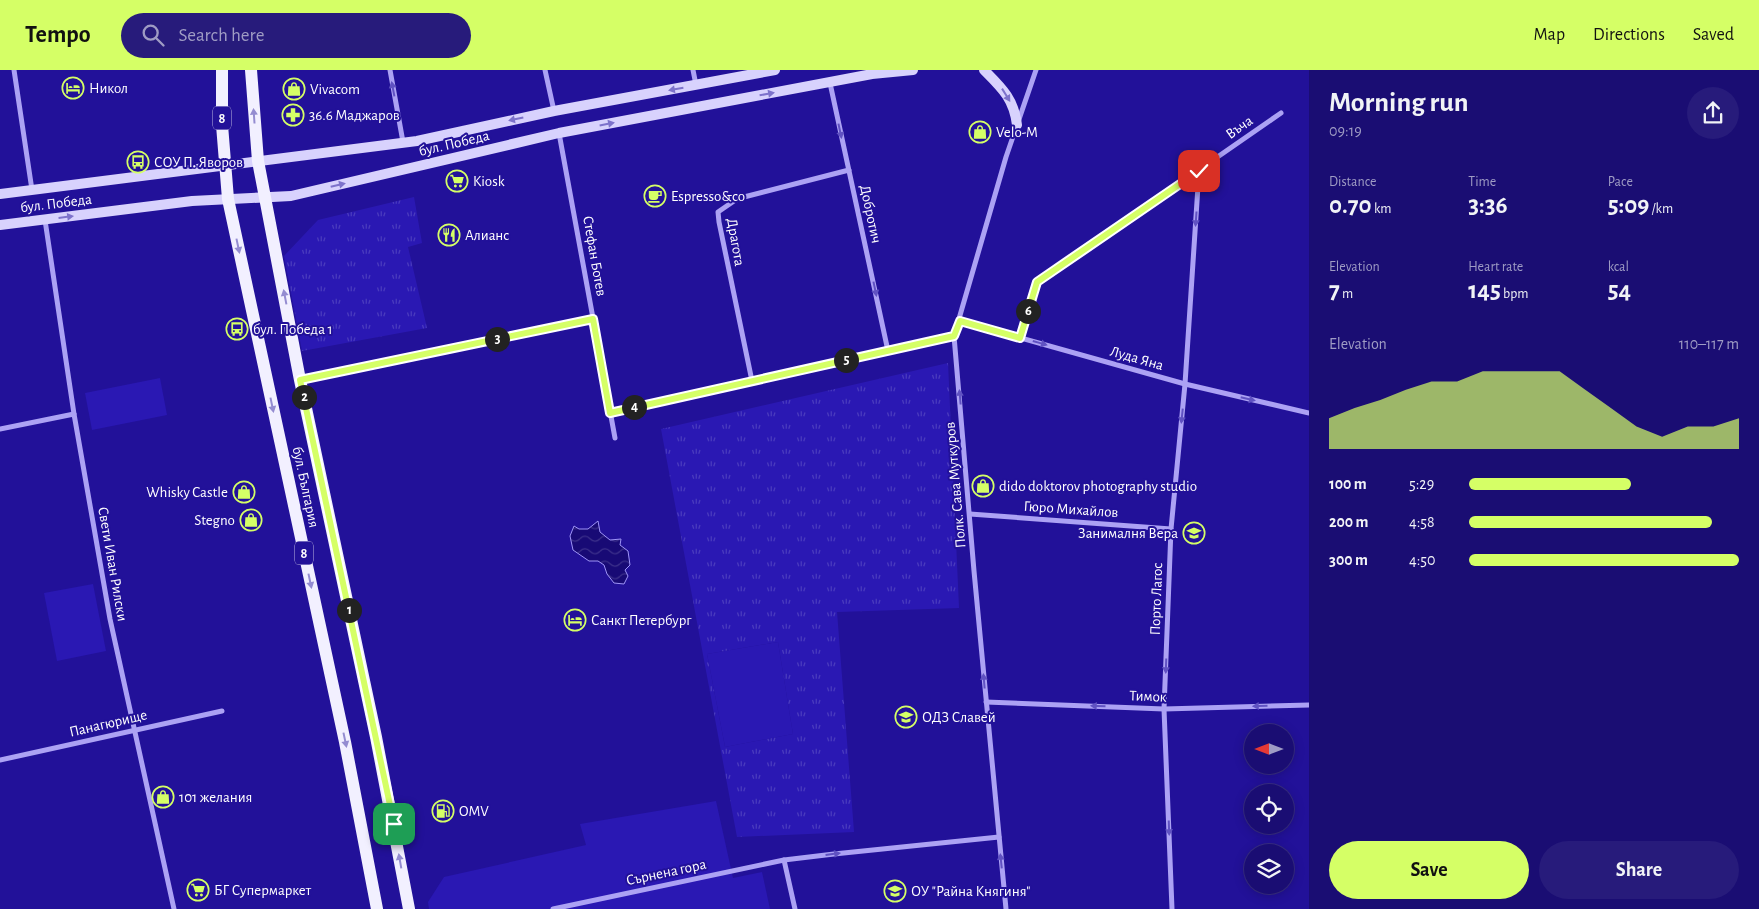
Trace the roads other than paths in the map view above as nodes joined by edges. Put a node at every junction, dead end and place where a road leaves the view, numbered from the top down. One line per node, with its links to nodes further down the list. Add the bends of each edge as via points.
1 (14, 70): 22 (street)
2 (222, 70): 19 (main road, бул. България / 8)
3 (251, 70): 18 (main road, бул. България / 8, one-way to 3)
4 (390, 70): 17 (street, one-way to 4)
5 (545, 70): 13 (street)
6 (693, 70): 12 (street)
7 (776, 70): 12 (main road, бул. Победа)
8 (913, 70): 11 (main road, бул. Победа)
9 (984, 70): 15 (main road, one-way to 15, via 1006,91)
10 (1036, 70): 15 (street, Полк. Сава Муткуров)
11 (830, 83): 16 (main road, бул. Победа, one-way to 11); 20 (street, Добротич, one-way to 20)
12 (696, 86): 13 (main road, бул. Победа, one-way to 13)
13 (554, 111): 17 (main road, бул. Победа, one-way to 17)
14 (1281, 113): 21 (street, Въча)
15 (1017, 125): 29 (street, Полк. Сава Муткуров)
16 (559, 133): 24 (main road, бул. Победа, one-way to 16, via 291,196); 28 (street, Стефан Ботев)
17 (403, 142): 18 (main road, бул. Победа)
18 (258, 161): 19 (main road, бул. Победа); 24 (main road, бул. България / 8)
19 (225, 166): 22 (main road, бул. Победа); 25 (main road, бул. България / 8)
20 (849, 170): 32 (street, Добротич, one-way to 32); 34 (street, Драгота, via 744,197 718,212)
21 (1199, 171): 31 (street, Въча, via 1037,282); 35 (street, Порто Лагос, one-way to 35)
22 (32, 190): 23 (main road, бул. Победа)
23 (0, 194)
24 (265, 197): 25 (main road, бул. Победа); 33 (main road, бул. България / 8, one-way to 24)
25 (228, 198): 26 (main road, бул. Победа, one-way to 25); 52 (main road, бул. България / 8, one-way to 52, via 346,742)
26 (45, 220): 27 (main road, бул. Победа); 38 (street, Свети Иван Рилски)
27 (0, 225)
28 (593, 319): 33 (street); 36 (street, Стефан Ботев)
29 (960, 321): 30 (street, Полк. Сава Муткуров); 31 (street, Луда Яна)
30 (954, 336): 32 (street); 41 (street, Полк. Сава Муткуров, one-way to 30)
31 (1020, 338): 35 (street, Луда Яна, one-way to 35)
32 (888, 351): 34 (street)
33 (300, 380): 53 (main road, бул. България / 8, one-way to 33)
34 (752, 381): 36 (street)
35 (1185, 384): 37 (street, Луда Яна, one-way to 37); 42 (street, Порто Лагос, one-way to 42)
36 (610, 413): 40 (street, Стефан Ботев)
37 (1309, 413)
38 (74, 414): 39 (street); 47 (street, Свети Иван Рилски, via 110,619)
39 (0, 429)
40 (615, 438)
41 (970, 514): 42 (street, Гюро Михайлов); 43 (street, Полк. Сава Муткуров, one-way to 41)
42 (1171, 529): 45 (street, Порто Лагос, one-way to 45)
43 (986, 702): 45 (street, Тимок, one-way to 43); 49 (street, Полк. Сава Муткуров)
44 (1309, 705): 45 (street, Тимок, one-way to 45)
45 (1164, 709): 57 (street, Порто Лагос, one-way to 57)
46 (222, 711): 47 (street, Панагюрище)
47 (135, 729): 48 (street, Панагюрище); 51 (street, Свети Иван Рилски)
48 (0, 760)
49 (998, 837): 50 (street, Сърнена гора, one-way to 49); 56 (street, Полк. Сава Муткуров, one-way to 49)
50 (784, 860): 54 (street, Сърнена гора); 55 (street)
51 (174, 909)
52 (377, 909)
53 (409, 909)
54 (553, 909)
55 (795, 909)
56 (1006, 909)
57 (1172, 909)

